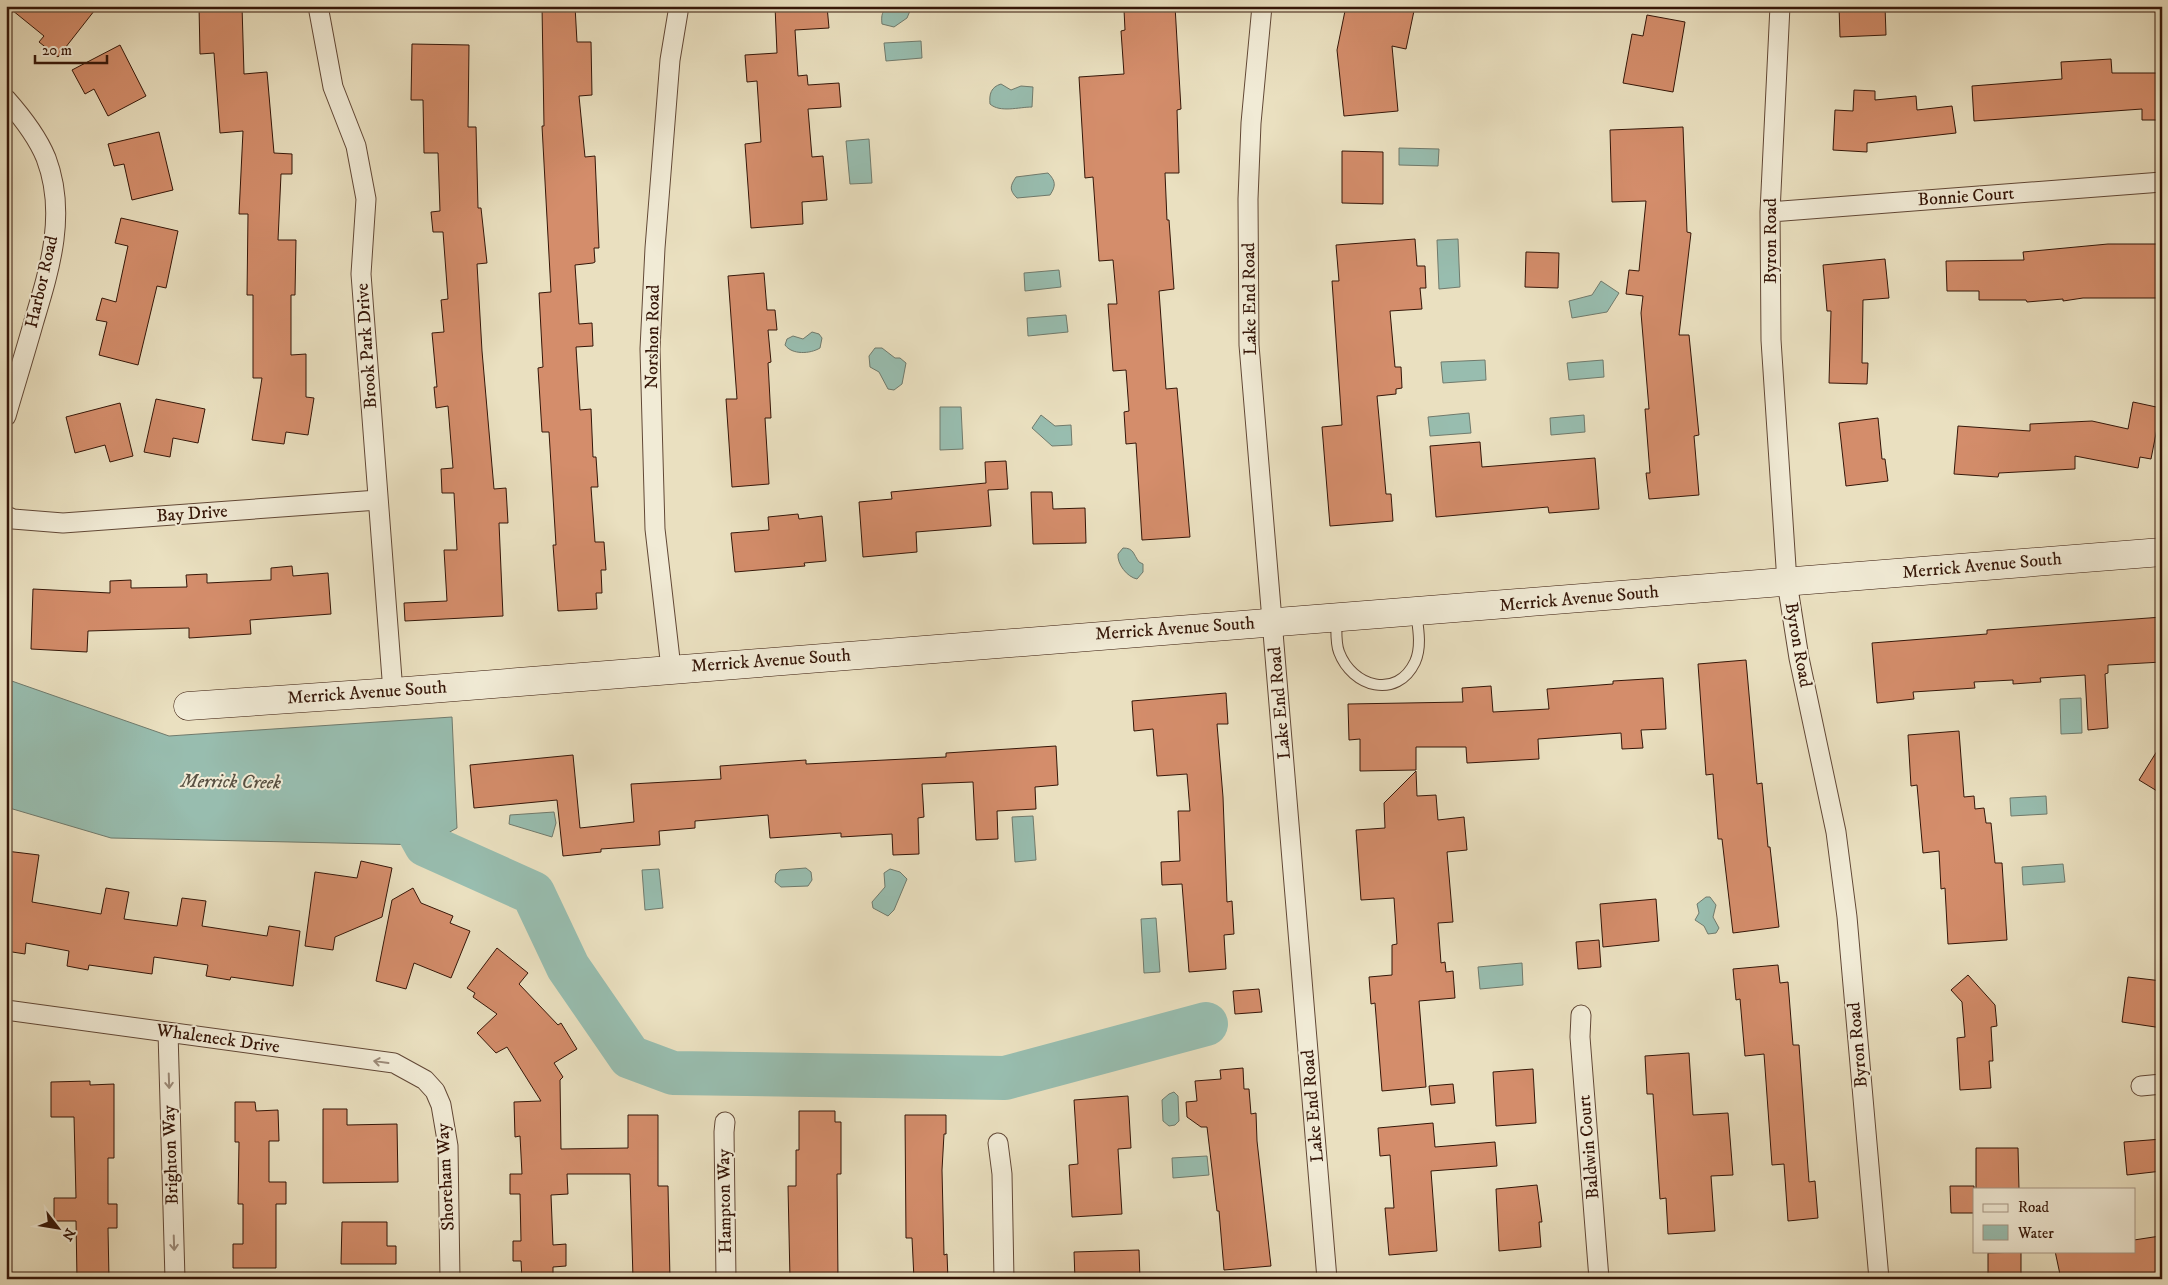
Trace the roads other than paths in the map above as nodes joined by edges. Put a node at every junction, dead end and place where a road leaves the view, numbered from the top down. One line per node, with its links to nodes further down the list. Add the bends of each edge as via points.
1 (318, 6): 9 (street, Brook Park Drive, via 333,87 356,146 366,199 361,274)
2 (679, 6): 16 (street, Norshon Road, via 670,60 650,349 655,529)
3 (1262, 6): 15 (street, Lake End Road, via 1251,123 1248,199 1249,345)
4 (1780, 6): 7 (street, Byron Road)
5 (6, 98): 8 (street, Harbor Road, via 29,126 46,159 55,193 56,220 51,263)
6 (2162, 182): 7 (street, Bonnie Court)
7 (1770, 212): 12 (street, Byron Road, via 1771,340)
8 (6, 416)
9 (378, 500): 10 (street, Bay Drive, via 63,523 14,520); 17 (street, Brook Park Drive)
10 (6, 516)
11 (2162, 552): 12 (street, Merrick Avenue South)
12 (1787, 582): 13 (street, Merrick Avenue South); 33 (street, Byron Road, via 1838,851 1847,917)
13 (1416, 612): 14 (street, Merrick Avenue South); 14 (lane, via 1415,661 1403,677 1388,685 1366,683 1350,672 1338,651)
14 (1336, 616): 15 (street, Merrick Avenue South)
15 (1274, 622): 16 (street, Merrick Avenue South); 31 (street, Lake End Road)
16 (671, 668): 17 (street, Merrick Avenue South)
17 (393, 692): 18 (street, Merrick Avenue South)
18 (188, 706)
19 (6, 1010): 21 (street, Whaleneck Drive)
20 (1581, 1015): 32 (street, Baldwin Court)
21 (168, 1032): 22 (street, Whaleneck Drive, one-way to 21, via 394,1063); 27 (street, Brighton Way, one-way to 27)
22 (425, 1080): 28 (street, Shoreham Way, via 435,1091 441,1106 448,1146)
23 (2162, 1084): 24 (street)
24 (2141, 1086)
25 (725, 1122): 29 (street, Hampton Way)
26 (998, 1143): 30 (street, via 1002,1174)
27 (175, 1279)
28 (450, 1279)
29 (726, 1279)
30 (1004, 1279)
31 (1327, 1279)
32 (1599, 1279)
33 (1879, 1279)

